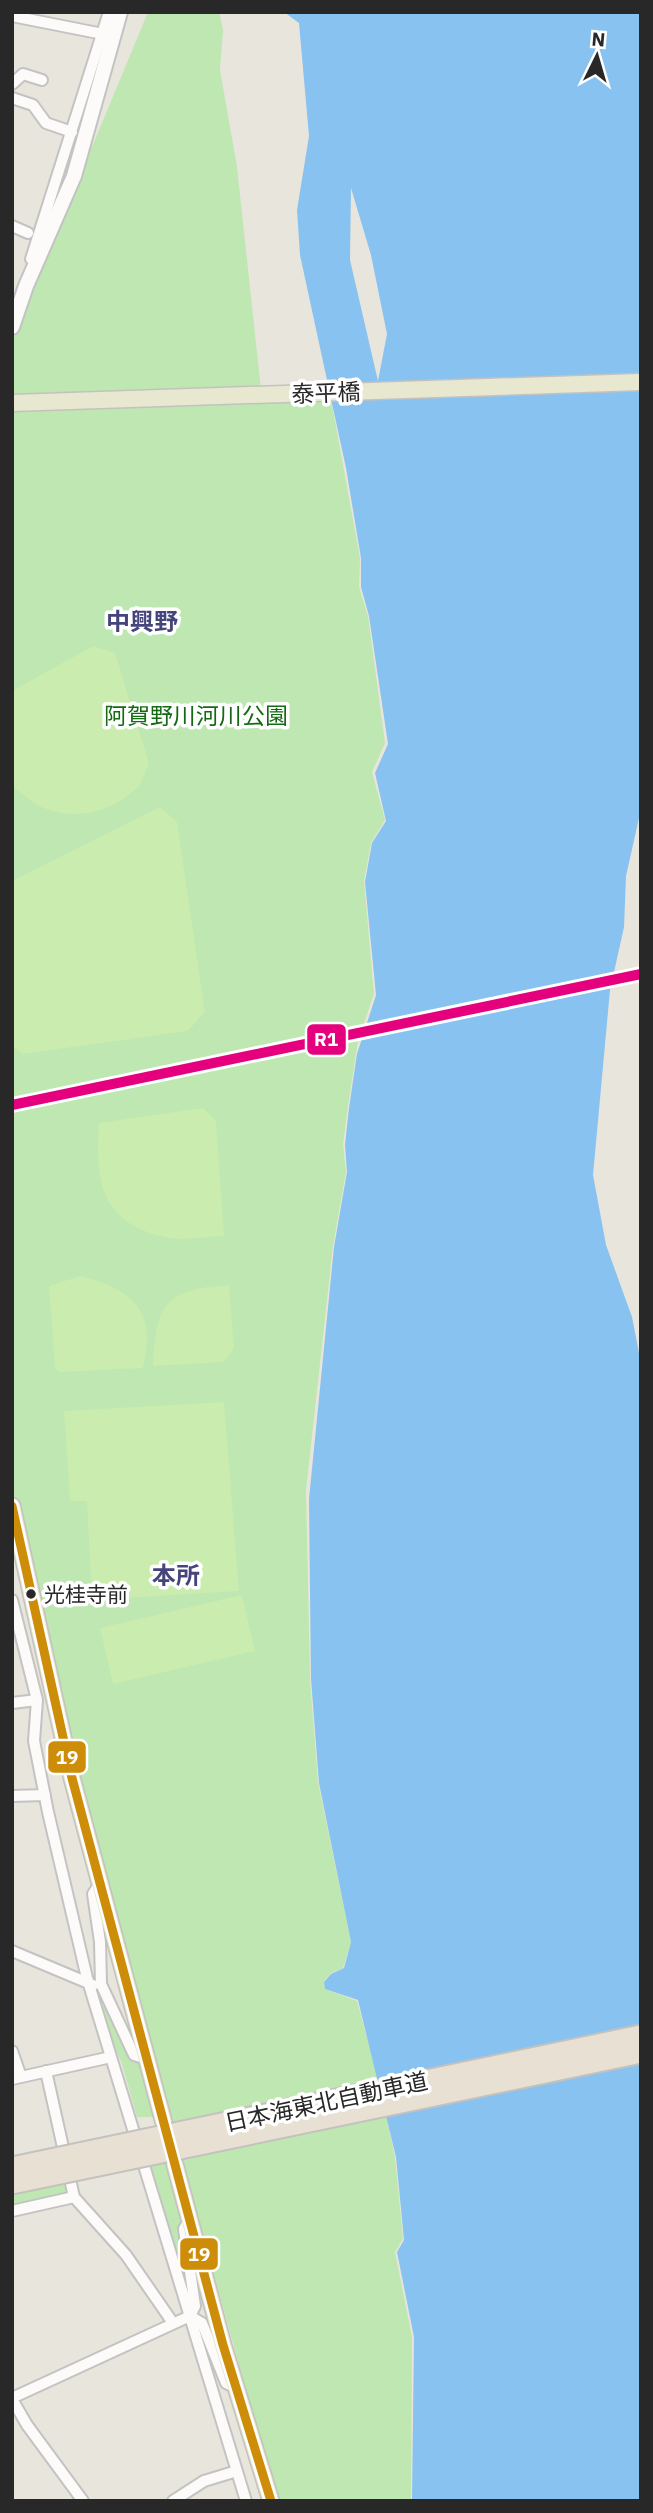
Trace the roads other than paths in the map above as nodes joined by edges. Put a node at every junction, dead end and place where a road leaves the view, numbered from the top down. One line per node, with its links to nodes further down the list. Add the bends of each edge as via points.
1 (109, 12): 4 (street)
2 (120, 12): 11 (street, via 74,176)
3 (12, 16): 4 (street)
4 (103, 34): 8 (street)
5 (41, 80): 6 (street, via 23,74)
6 (12, 84)
7 (12, 97): 8 (street, via 33,106 46,123)
8 (72, 132): 11 (street, via 30,263)
9 (12, 226): 10 (street)
10 (28, 233)
11 (31, 276): 12 (street)
12 (12, 327)
13 (641, 382): 14 (main road, 泰平橋)
14 (12, 403)
15 (12, 1506): 22 (main road)
16 (12, 1600): 17 (street)
17 (14, 1621): 18 (street)
18 (37, 1700): 19 (street); 20 (street, via 34,1741)
19 (12, 1703)
20 (45, 1795): 21 (street); 24 (street)
21 (12, 1796)
22 (100, 1883): 24 (street, via 93,1894 100,1942); 29 (main road)
23 (12, 1951): 24 (street)
24 (95, 1985): 28 (street); 29 (street, via 134,2056)
25 (641, 2035): 32 (highway, 日本海東北自動車道, bridge)
26 (12, 2051): 31 (street)
27 (641, 2053): 33 (highway, 日本海東北自動車道, bridge)
28 (111, 2057): 30 (street); 37 (street)
29 (147, 2059): 36 (main road)
30 (46, 2071): 31 (street); 34 (street)
31 (17, 2078)
32 (12, 2167)
33 (12, 2184)
34 (74, 2197): 35 (street); 38 (street, via 126,2255)
35 (12, 2211)
36 (190, 2219): 37 (street, via 184,2229 195,2306); 39 (main road)
37 (190, 2316): 38 (street); 39 (street, via 202,2323 226,2383); 41 (street)
38 (173, 2323): 40 (street)
39 (236, 2388): 45 (main road)
40 (12, 2398): 42 (street)
41 (237, 2471): 43 (street, via 204,2481); 44 (street)
42 (83, 2501)
43 (173, 2501)
44 (246, 2501)
45 (271, 2501)

